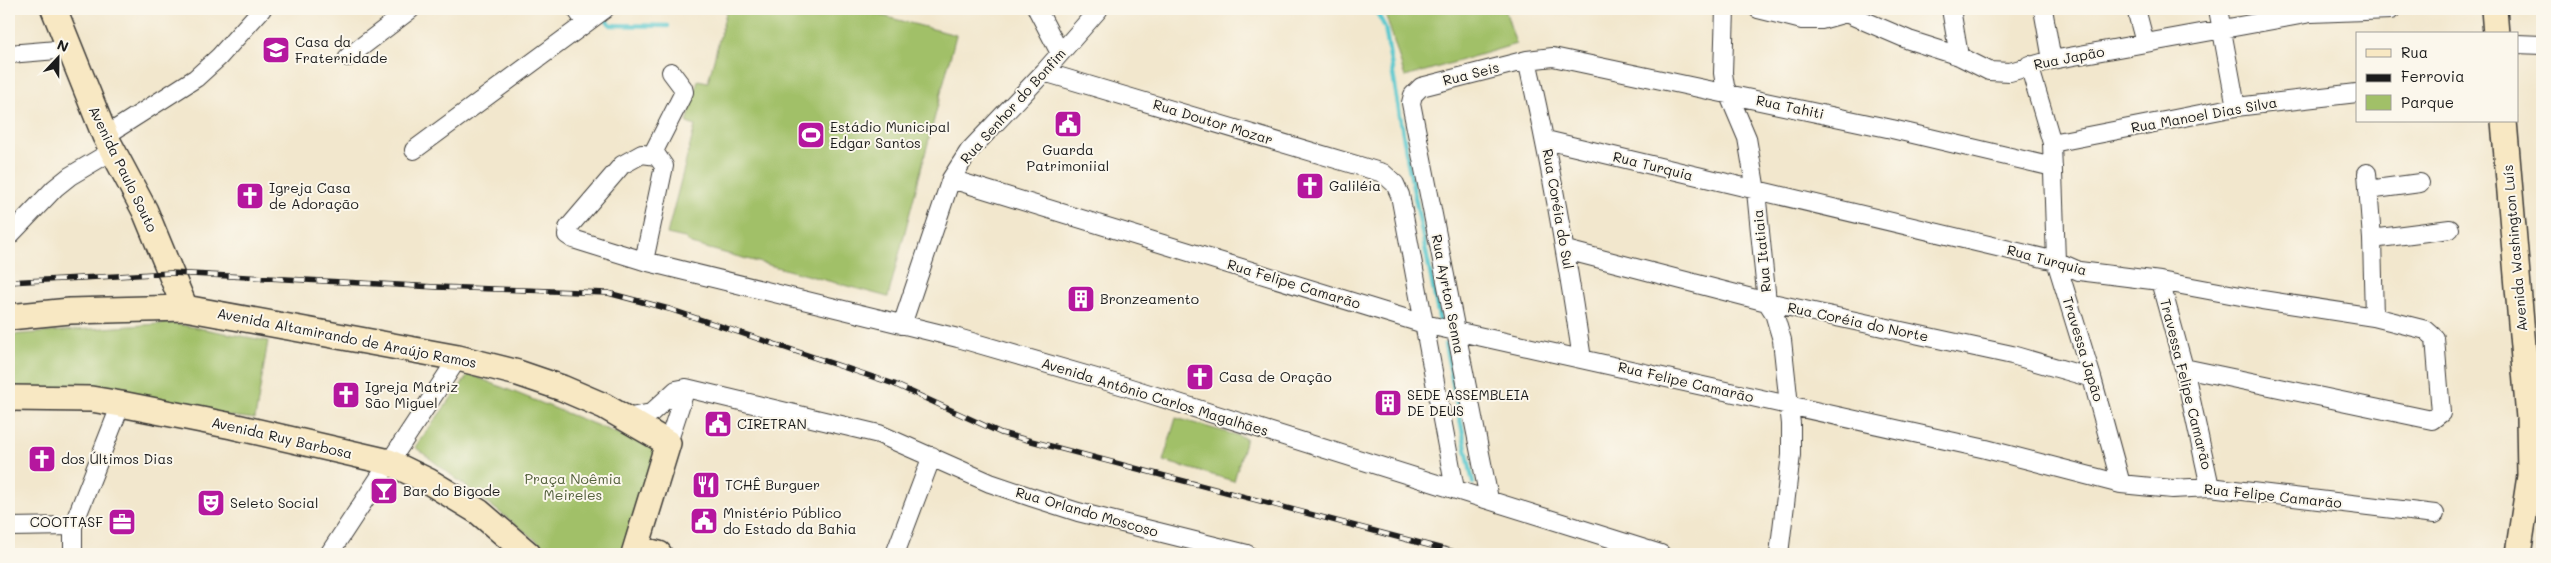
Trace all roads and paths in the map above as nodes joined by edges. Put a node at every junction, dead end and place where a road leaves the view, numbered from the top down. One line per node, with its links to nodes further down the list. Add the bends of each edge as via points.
1 (54, 9): 23 (main road, Avenida Paulo Souto)
2 (262, 9): 40 (street, via 196,78)
3 (411, 9): 27 (street)
4 (605, 9): 17 (street)
5 (1037, 9): 24 (street)
6 (1099, 9): 24 (street, Rua Senhor do Bonfim)
7 (1725, 9): 35 (street, Rua Itatiaia, via 1723,73)
8 (1758, 9): 15 (street, Rua Japão, via 1802,20 1821,20)
9 (1951, 9): 26 (street)
10 (2043, 9): 29 (street)
11 (2136, 9): 20 (street)
12 (2218, 9): 18 (street)
13 (2494, 9): 19 (main road)
14 (2391, 10): 16 (street, Rua Japão)
15 (1847, 11): 26 (street, Rua Japão, via 1908,40)
16 (2311, 11): 18 (street, Rua Japão)
17 (581, 16): 41 (street)
18 (2222, 30): 20 (street, Rua Japão); 36 (street)
19 (2496, 32)
20 (2145, 43): 29 (street, Rua Japão)
21 (2518, 44): 22 (street)
22 (2542, 45)
23 (69, 49): 25 (street); 40 (main road, Avenida Paulo Souto)
24 (1060, 53): 32 (street, Rua Senhor do Bonfim)
25 (9, 54)
26 (1959, 56): 30 (street, Rua Japão, via 1990,71 2010,72)
27 (348, 58)
28 (1526, 60): 33 (street, Rua Seis); 35 (street, Rua Tahiti, via 1552,56); 38 (street, Rua Coréia do Sul)
29 (2052, 60): 30 (street, Rua Japão)
30 (2029, 66): 39 (street, Travessa Japão)
31 (671, 72): 42 (street, via 684,92)
32 (1044, 72): 44 (street, Rua Doutor Mozar); 45 (street, Rua Senhor do Bonfim, via 969,152)
33 (1416, 90): 61 (street, Rua Ayrton Senna, via 1412,103)
34 (2356, 93): 36 (street, Rua Manoel Dias Silva)
35 (1728, 94): 43 (street, Rua Tahiti); 47 (street, Rua Itatiaia, via 1747,138)
36 (2236, 107): 39 (street, Rua Manoel Dias Silva)
37 (2504, 122): 89 (main road, Avenida Washington Luís, via 2529,418 2530,476)
38 (1546, 140): 47 (street, Rua Turquia); 51 (street, Rua Coréia do Sul)
39 (2052, 143): 43 (street, Travessa Japão)
40 (108, 144): 49 (street, via 55,188); 56 (main road, Avenida Paulo Souto, via 145,211)
41 (414, 150)
42 (652, 155): 53 (street, via 661,159 664,166); 53 (street, Avenida Antônio Carlos Magalhães, via 642,154 622,165 568,228 567,235)
43 (2053, 168): 52 (street, Travessa Japão)
44 (1382, 173): 59 (street, Rua Ayrton Senna, via 1395,184 1400,196)
45 (951, 179): 59 (street, Rua Felipe Camarão); 60 (street, Rua Senhor do Bonfim)
46 (2420, 183): 50 (street, via 2367,182)
47 (1756, 191): 52 (street, Rua Turquia); 55 (street, Rua Itatiaia)
48 (2450, 229): 50 (street)
49 (9, 236)
50 (2372, 239): 58 (street)
51 (1566, 250): 55 (street, Rua Coréia do Norte); 63 (street, Rua Coréia do Sul)
52 (2056, 260): 54 (street, Rua Turquia, via 2079,271); 65 (street, Travessa Japão)
53 (644, 261): 60 (street, Avenida Antônio Carlos Magalhães)
54 (2160, 280): 58 (street, Rua Turquia); 64 (street, Travessa Felipe Camarão)
55 (1767, 302): 65 (street, Rua Coréia do Norte, via 2012,356); 69 (street, Rua Itatiaia, via 1782,340)
56 (185, 308): 57 (main road, Avenida Altamirando de Araújo Ramos, via 70,311); 62 (main road, Avenida Altamirando de Araújo Ramos)
57 (9, 317)
58 (2374, 317): 64 (street, Rua Turquia, via 2434,335 2439,416 2432,420)
59 (1424, 324): 61 (street, Rua Felipe Camarão); 76 (street, Rua Ayrton Senna)
60 (902, 325): 76 (street, Avenida Antônio Carlos Magalhães, via 1124,386)
61 (1455, 330): 63 (street, Rua Felipe Camarão); 77 (street, Rua Ayrton Senna)
62 (458, 358): 70 (main road, Avenida Altamirando de Araújo Ramos, via 562,388); 73 (street)
63 (1582, 358): 69 (street, Rua Felipe Camarão)
64 (2184, 368): 75 (street, Travessa Felipe Camarão)
65 (2092, 378): 74 (street, Travessa Japão)
66 (686, 388): 70 (street, via 676,390 652,413); 71 (street); 72 (street, via 842,423)
67 (9, 398): 68 (main road, Avenida Ruy Barbosa, via 90,399)
68 (121, 404): 73 (main road, Avenida Ruy Barbosa); 79 (street)
69 (1789, 406): 74 (street, Rua Felipe Camarão, via 1986,449); 88 (street, Rua Itatiaia, via 1790,454)
70 (626, 418): 71 (main road, Avenida Altamirando de Araújo Ramos)
71 (668, 443): 81 (main road)
72 (932, 456): 85 (street); 86 (street, Rua Orlando Moscoso, via 990,482 1078,512)
73 (389, 462): 83 (street); 84 (main road, Avenida Ruy Barbosa, via 473,508)
74 (2121, 484): 75 (street, Rua Felipe Camarão, via 2172,489)
75 (2210, 487): 78 (street, Rua Felipe Camarão)
76 (1455, 489): 77 (street, Avenida Antônio Carlos Magalhães)
77 (1489, 499): 87 (street, Avenida Antônio Carlos Magalhães)
78 (2435, 514)
79 (73, 526): 80 (street); 82 (street)
80 (9, 527)
81 (643, 552)
82 (73, 554)
83 (329, 554)
84 (528, 554)
85 (895, 554)
86 (1247, 554)
87 (1661, 554)
88 (1780, 554)
89 (2518, 554)

